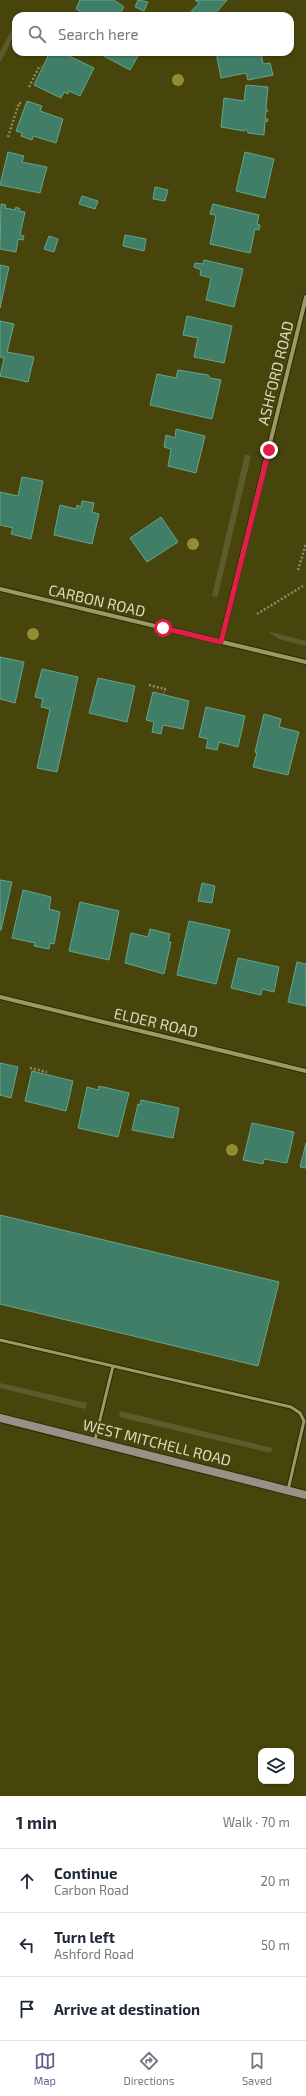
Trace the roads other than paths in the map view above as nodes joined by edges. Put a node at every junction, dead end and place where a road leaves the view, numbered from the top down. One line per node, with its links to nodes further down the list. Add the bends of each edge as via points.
1 (306, 297): 3 (street, ASHFORD ROAD)
2 (0, 589): 3 (street, CARBON ROAD)
3 (221, 642): 4 (street, CARBON ROAD)
4 (306, 662)
5 (0, 997): 6 (street, ELDER ROAD)
6 (306, 1071)
7 (0, 1340): 8 (lane)
8 (112, 1366): 10 (lane); 11 (lane, via 291,1407 300,1412 304,1421)
9 (0, 1418): 10 (main road, WEST MITCHELL ROAD)
10 (95, 1441): 11 (main road, WEST MITCHELL ROAD)
11 (288, 1490): 12 (main road, WEST MITCHELL ROAD)
12 (306, 1495)

